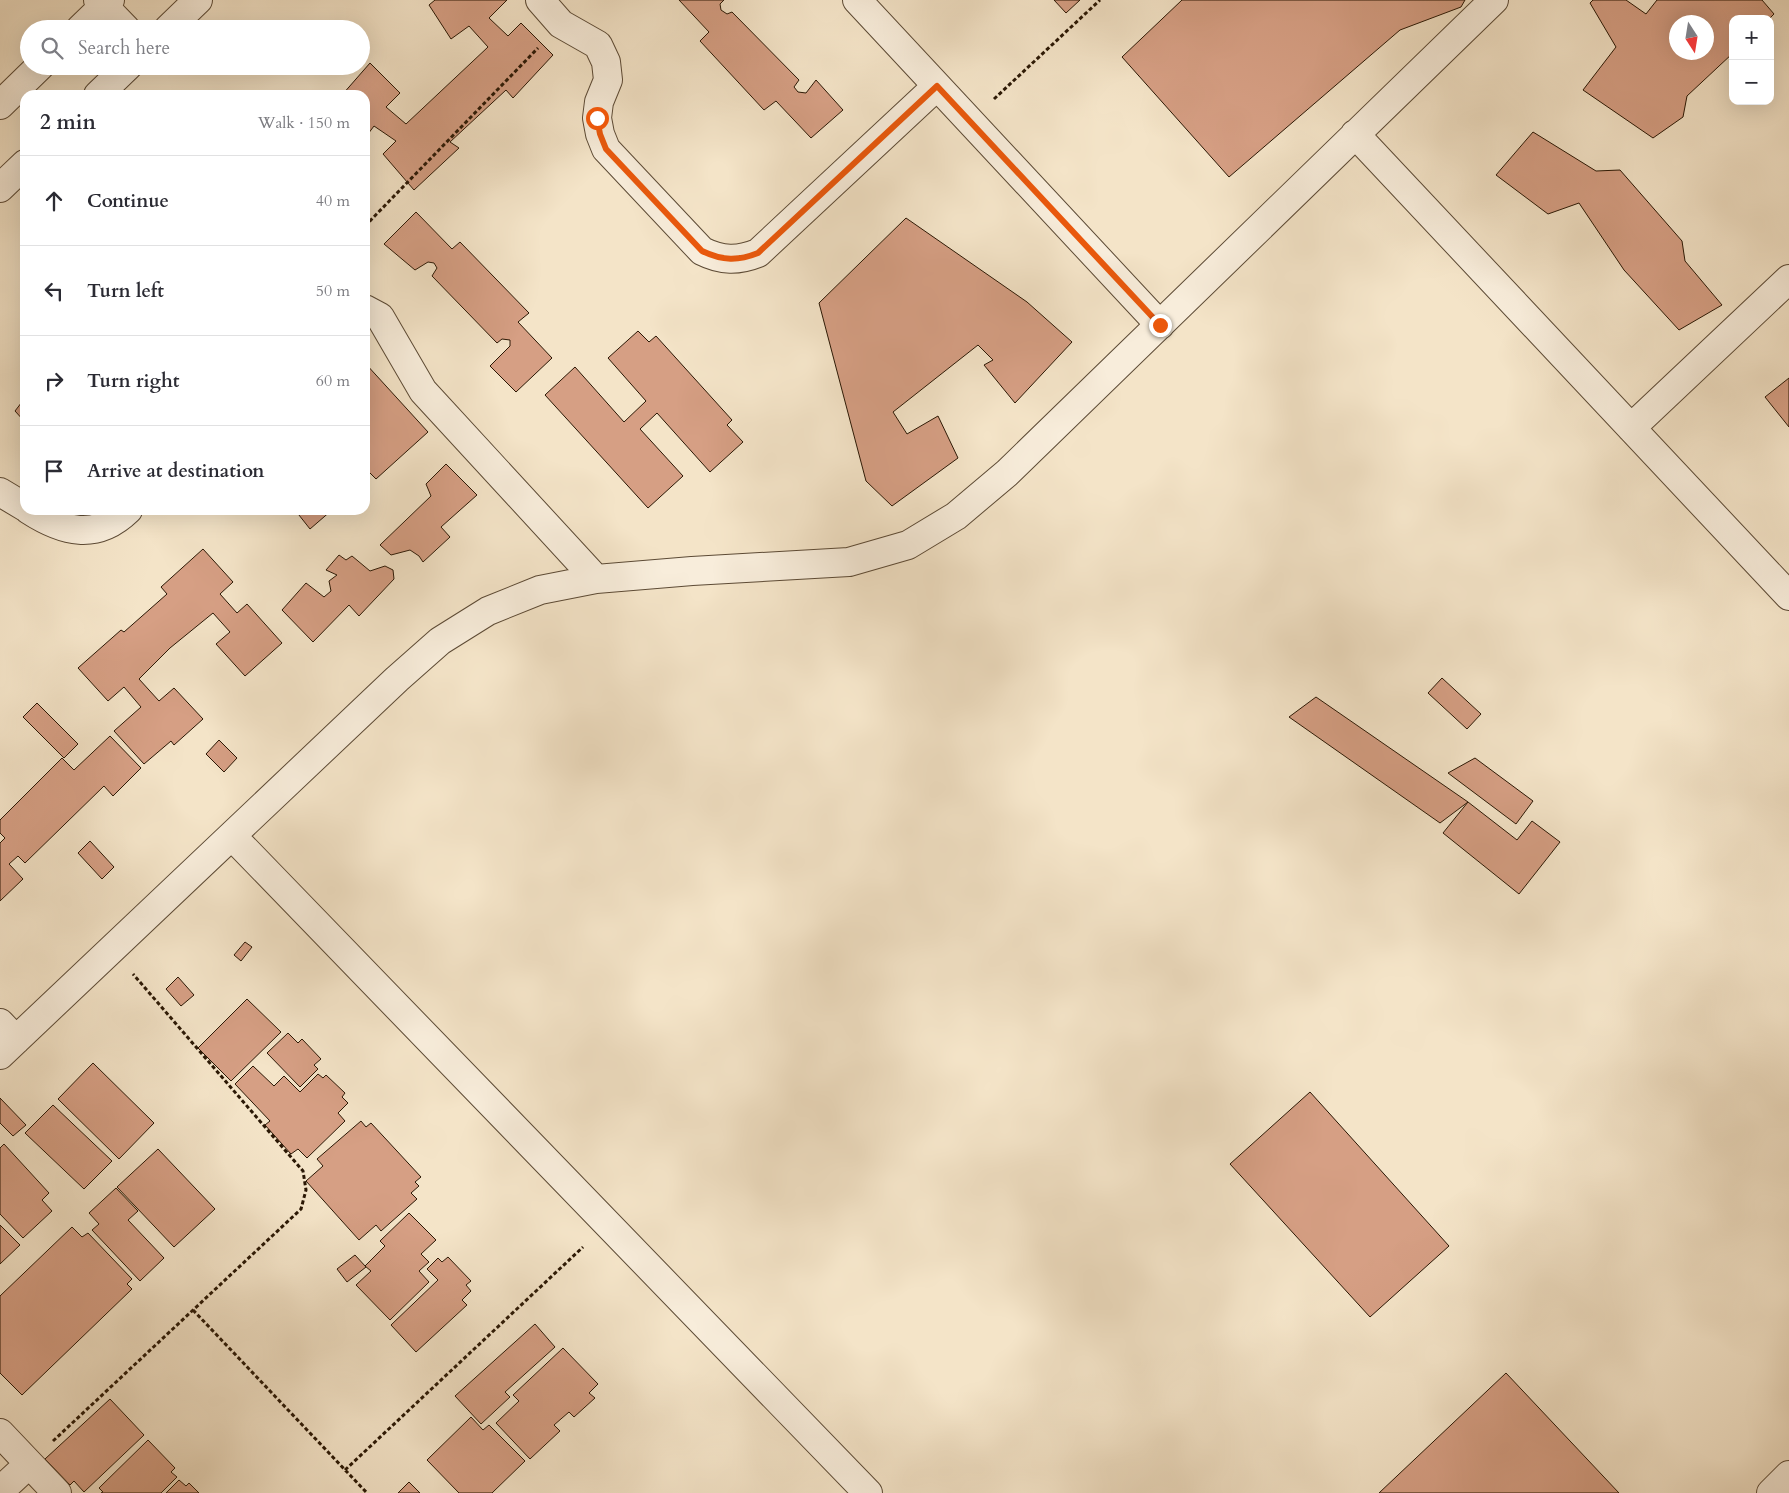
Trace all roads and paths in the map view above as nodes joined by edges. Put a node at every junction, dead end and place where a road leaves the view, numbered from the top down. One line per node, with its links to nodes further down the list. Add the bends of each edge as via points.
1 (198, 0): 9 (street)
2 (540, 0): 10 (street)
3 (857, 0): 13 (street)
4 (1100, 0): 16 (path)
5 (1494, 0): 17 (street)
6 (104, 2): 7 (street); 8 (street)
7 (88, 20)
8 (119, 20)
9 (177, 20)
10 (561, 24): 13 (street, via 598,45 606,62 608,80 599,102 597,118 606,149 702,251 716,258 745,259 758,253); 20 (path)
11 (31, 75): 15 (street)
12 (119, 75): 14 (street)
13 (937, 86): 16 (street)
14 (103, 90)
15 (0, 105)
16 (970, 122): 23 (street)
17 (1355, 134): 23 (street); 24 (street)
18 (20, 169): 19 (street)
19 (0, 188)
20 (370, 221)
21 (1789, 279): 24 (street)
22 (370, 312): 29 (street, via 380,317 423,390)
23 (1160, 325): 29 (street, via 1007,473 956,516 908,545 849,562)
24 (1631, 428): 30 (street)
25 (0, 492): 26 (street)
26 (20, 505)
27 (38, 515): 28 (street, via 61,527 81,530 102,527)
28 (123, 515)
29 (596, 579): 31 (street, via 540,590 488,611 440,641)
30 (1789, 596)
31 (232, 836): 32 (street); 34 (street)
32 (111, 949): 33 (street); 35 (path, via 303,1171 306,1190 301,1209)
33 (5, 1039)
34 (607, 1224): 38 (path); 40 (street)
35 (193, 1310): 37 (path); 38 (path)
36 (0, 1433): 37 (street)
37 (29, 1464): 39 (street); 41 (street)
38 (344, 1470): 42 (path)
39 (0, 1491)
40 (866, 1492)
41 (58, 1493)
42 (367, 1493)

